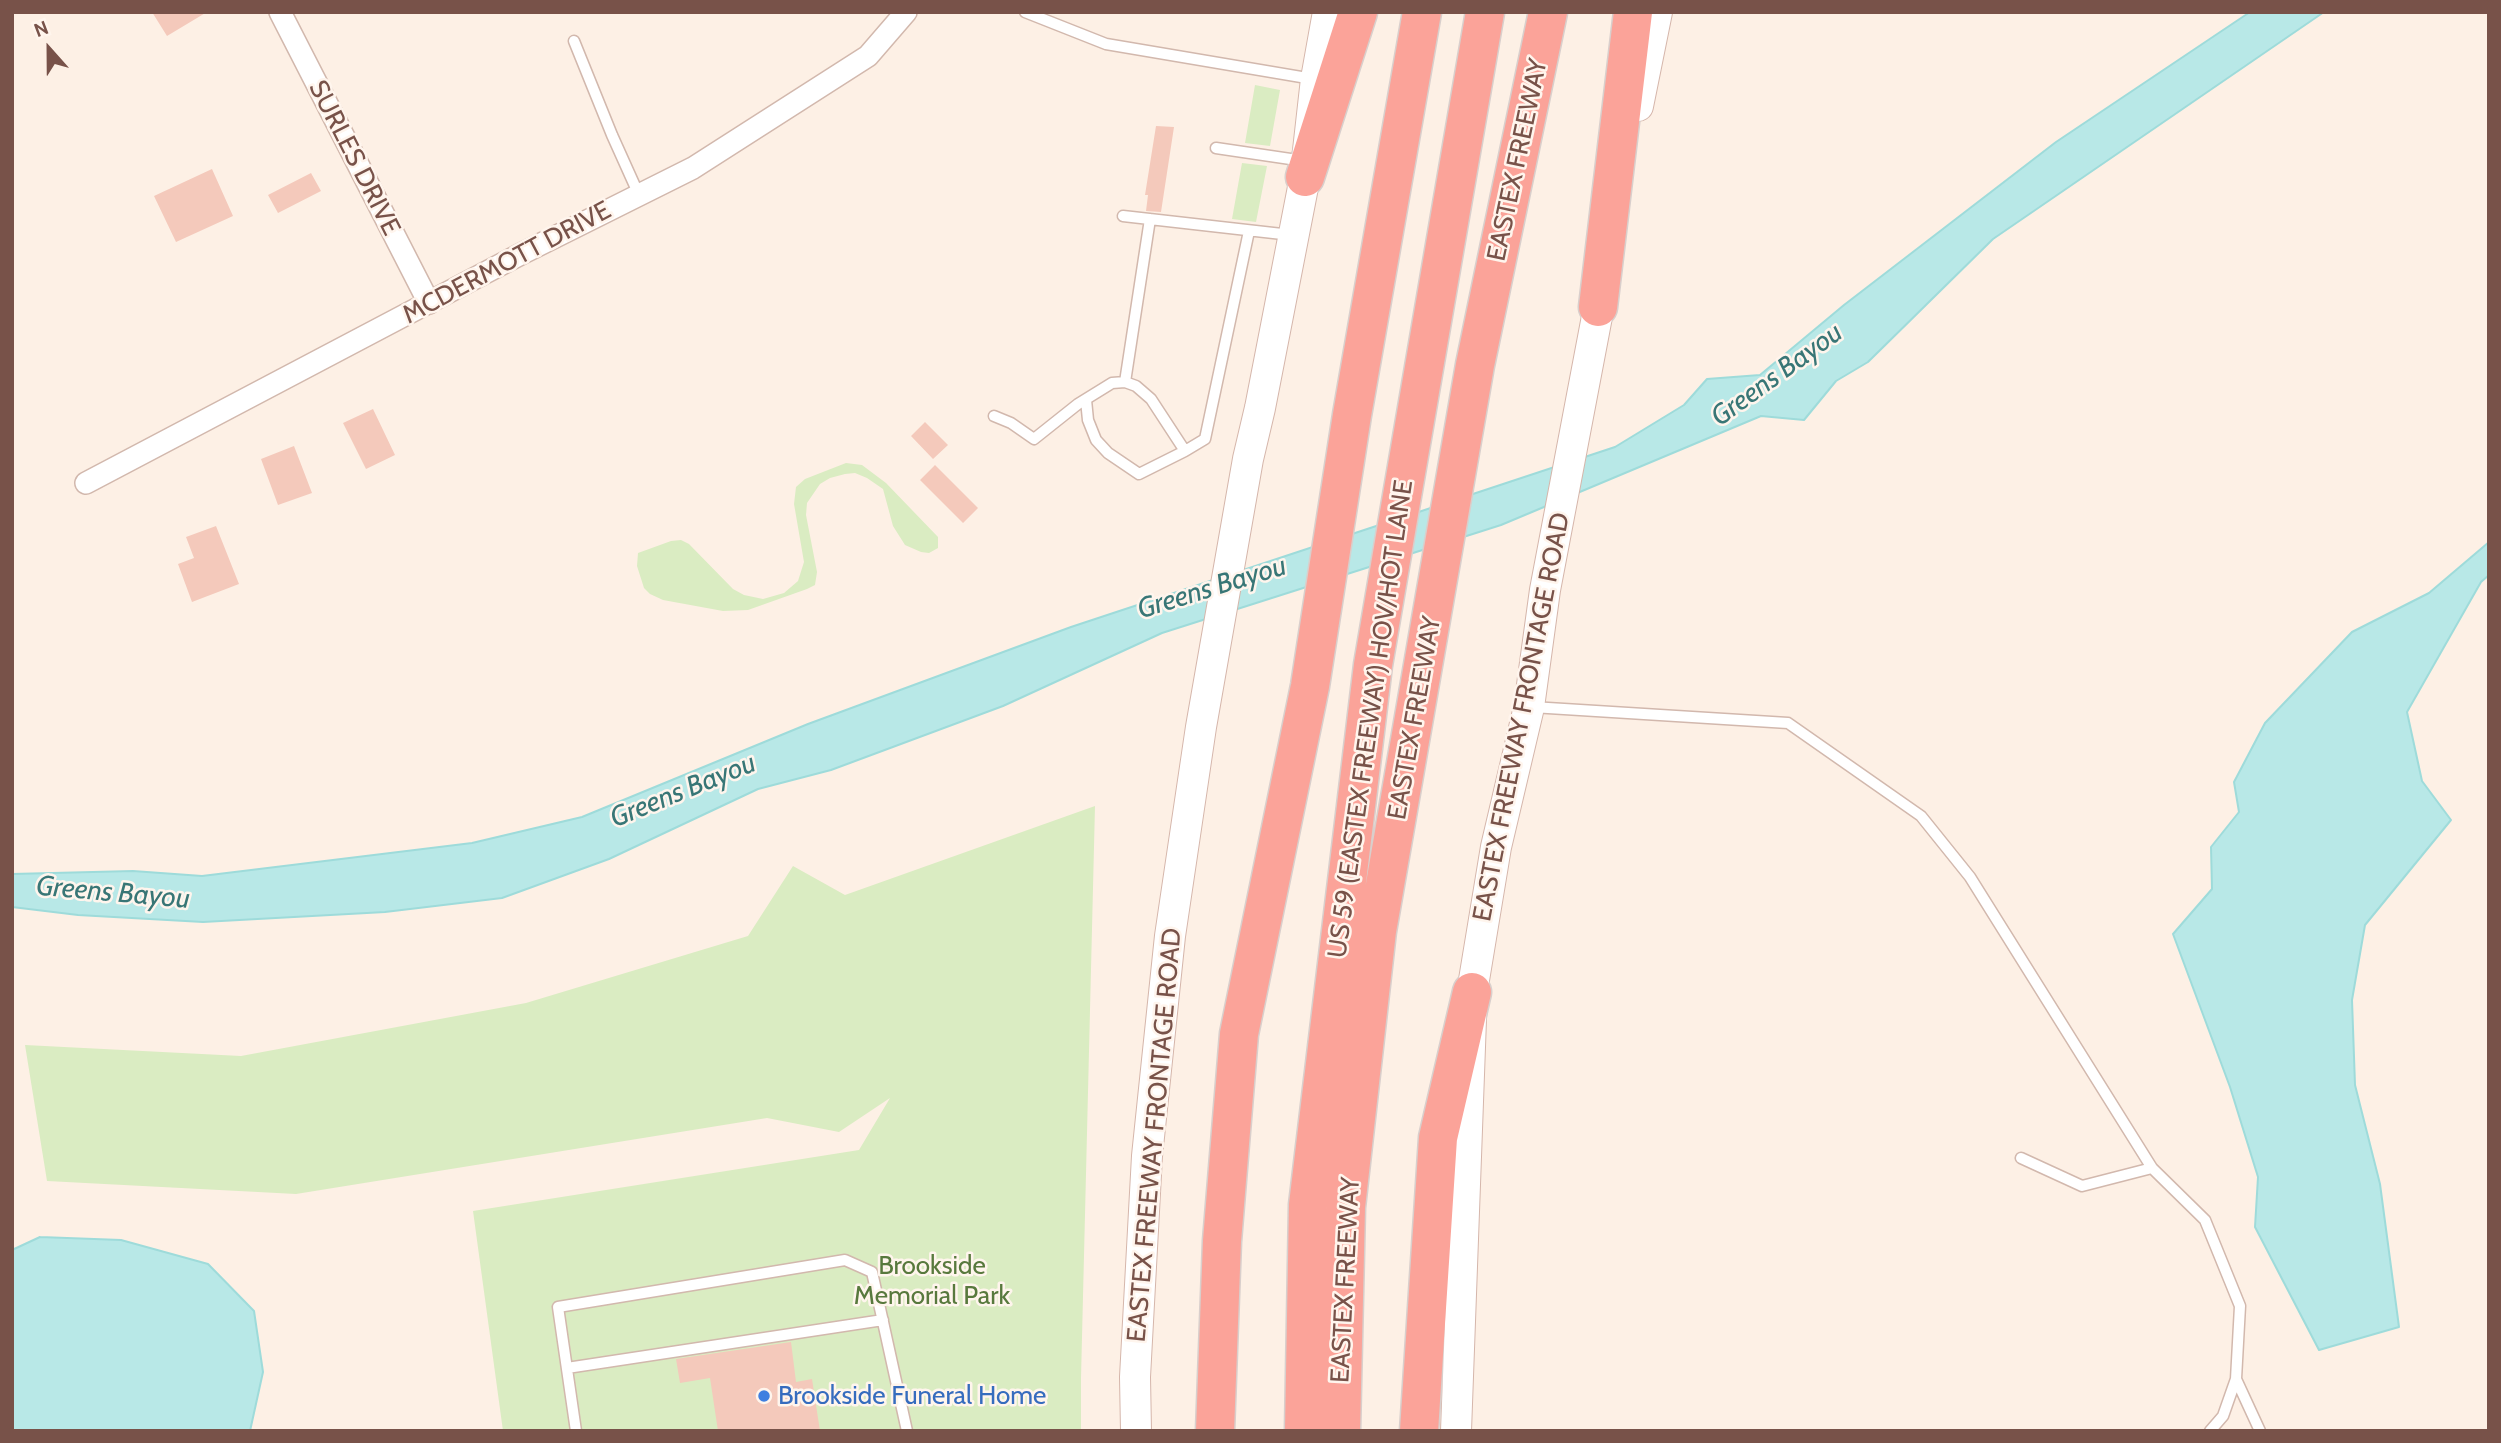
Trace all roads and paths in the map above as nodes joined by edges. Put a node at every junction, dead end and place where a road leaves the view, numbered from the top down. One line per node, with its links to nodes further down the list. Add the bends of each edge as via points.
1 (279, 12): 20 (street, SURLES DRIVE)
2 (906, 12): 15 (street, MCDERMOTT DRIVE, via 868,56 693,168)
3 (1025, 12): 12 (lane, via 1106,44)
4 (1328, 12): 12 (main road, EASTEX FREEWAY FRONTAGE ROAD)
5 (1358, 12): 14 (highway)
6 (1422, 12): 37 (highway, via 1310,686 1239,1034 1222,1241)
7 (1485, 12): 38 (highway, US 59 (EASTEX FREEWAY) HOV/HOT LANE, via 1373,665 1308,1205)
8 (1548, 12): 39 (highway, EASTEX FREEWAY, via 1475,365 1377,931 1346,1207)
9 (1633, 12): 21 (highway)
10 (1657, 12): 21 (main road, EASTEX FREEWAY FRONTAGE ROAD)
11 (574, 41): 15 (lane)
12 (1316, 79): 14 (main road, EASTEX FREEWAY FRONTAGE ROAD)
13 (1216, 148): 14 (lane)
14 (1306, 169): 19 (main road, EASTEX FREEWAY FRONTAGE ROAD)
15 (639, 195): 20 (street, MCDERMOTT DRIVE)
16 (1123, 216): 17 (lane)
17 (1150, 219): 18 (lane); 22 (lane)
18 (1249, 231): 19 (lane); 25 (lane, via 1205,439)
19 (1293, 236): 36 (main road, EASTEX FREEWAY FRONTAGE ROAD, via 1248,458 1170,936 1147,1156)
20 (429, 303): 26 (street, MCDERMOTT DRIVE)
21 (1598, 307): 27 (main road, EASTEX FREEWAY FRONTAGE ROAD, via 1545,590)
22 (1125, 382): 23 (lane, via 1112,383); 25 (lane, via 1151,399)
23 (1086, 400): 24 (lane, via 1034,439); 25 (lane, via 1096,440 1139,474)
24 (995, 416)
25 (1185, 451)
26 (86, 483)
27 (1529, 707): 28 (main road, EASTEX FREEWAY FRONTAGE ROAD, via 1496,847); 30 (lane, via 1788,723 1921,816 1970,877)
28 (1472, 992): 40 (highway, via 1438,1138); 41 (main road, EASTEX FREEWAY FRONTAGE ROAD)
29 (2021, 1158): 30 (lane, via 2082,1186)
30 (2152, 1168): 33 (lane, via 2205,1220 2240,1306)
31 (883, 1320): 32 (lane); 32 (lane, via 872,1272 845,1260 558,1307); 35 (lane)
32 (567, 1368): 34 (lane)
33 (2236, 1379): 42 (lane, via 2223,1416); 43 (lane)
34 (576, 1431)
35 (907, 1431)
36 (1136, 1431)
37 (1215, 1431)
38 (1304, 1431)
39 (1340, 1431)
40 (1419, 1431)
41 (1456, 1431)
42 (2210, 1431)
43 (2260, 1431)

